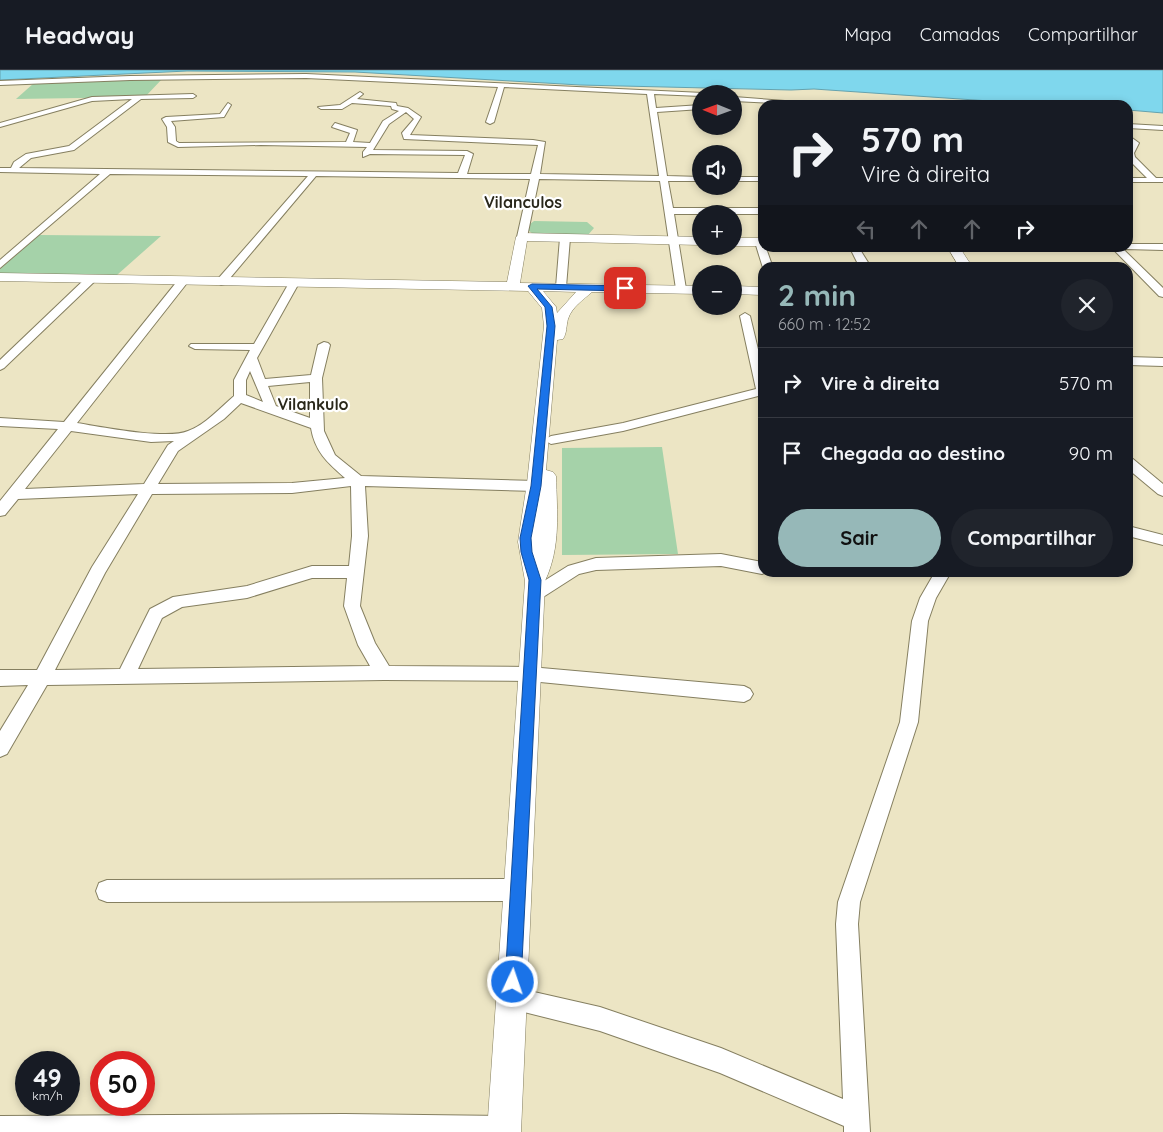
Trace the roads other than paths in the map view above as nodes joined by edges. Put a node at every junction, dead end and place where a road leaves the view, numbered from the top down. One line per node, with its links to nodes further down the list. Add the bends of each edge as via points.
1 (216, 76): 2 (street); 3 (street); 4 (street)
2 (372, 78): 5 (street); 11 (street)
3 (208, 82)
4 (0, 83)
5 (502, 85): 7 (street); 22 (street)
6 (200, 89): 9 (street)
7 (650, 92): 8 (street); 20 (street)
8 (692, 94)
9 (193, 96): 10 (street); 13 (street)
10 (139, 97): 23 (street, via 92,99); 31 (street, via 71,148 29,156)
11 (354, 101): 16 (street, via 342,107); 18 (street, via 394,104 394,108)
12 (742, 101): 14 (street)
13 (184, 104)
14 (758, 104)
15 (228, 105): 21 (street, via 222,116)
16 (322, 107)
17 (692, 108): 20 (street)
18 (406, 109): 28 (street, via 386,124); 36 (street, via 418,119 406,132 407,137 542,144)
19 (177, 110): 21 (street)
20 (653, 110): 37 (street)
21 (166, 119): 27 (street, via 171,127 172,142 178,146 261,143)
22 (490, 122)
23 (0, 125)
24 (335, 125): 27 (street, via 354,132)
25 (1133, 126): 26 (street)
26 (1163, 128)
27 (348, 145): 28 (street)
28 (369, 149): 33 (street); 35 (street, via 467,153)
29 (1133, 159): 42 (street)
30 (0, 170): 31 (street)
31 (14, 170): 34 (street)
32 (314, 174): 33 (street); 34 (street, via 127,172); 60 (street)
33 (356, 174): 35 (street)
34 (104, 175): 56 (street)
35 (462, 175): 36 (street)
36 (535, 176): 37 (street); 45 (street)
37 (665, 178): 38 (street); 43 (street)
38 (692, 179)
39 (742, 179): 40 (street)
40 (758, 179)
41 (1133, 180): 42 (street)
42 (1158, 180)
43 (669, 211): 44 (street); 47 (street)
44 (758, 211)
45 (522, 237): 46 (main road); 62 (main road)
46 (565, 238): 47 (main road); 64 (street)
47 (673, 240): 48 (main road); 66 (street)
48 (692, 241)
49 (742, 242): 50 (main road)
50 (758, 242)
51 (1133, 247): 52 (street)
52 (1163, 247)
53 (1121, 252): 54 (street)
54 (1131, 262)
55 (1133, 264): 70 (street)
56 (0, 265)
57 (0, 278): 58 (main road)
58 (91, 279): 59 (main road); 78 (street)
59 (183, 281): 60 (main road); 85 (street)
60 (221, 282): 61 (main road)
61 (294, 283): 62 (main road); 74 (street)
62 (513, 286): 63 (main road)
63 (532, 286): 64 (main road); 93 (main road, via 549,307 551,326)
64 (561, 287): 65 (main road)
65 (589, 288): 66 (main road); 89 (main road, via 566,309 559,322)
66 (681, 289): 67 (main road)
67 (692, 290)
68 (742, 290): 69 (main road)
69 (758, 291)
70 (1163, 294)
71 (745, 316): 75 (street)
72 (324, 345): 79 (street)
73 (195, 346): 74 (street)
74 (254, 352): 80 (street); 82 (street, via 240,380)
75 (758, 355)
76 (1133, 360): 77 (street)
77 (1163, 362)
78 (0, 366)
79 (316, 378): 80 (street); 86 (street)
80 (261, 384): 83 (street)
81 (758, 391): 89 (street, via 623,426)
82 (240, 397): 83 (street); 87 (street)
83 (271, 408): 86 (street)
84 (0, 422): 85 (street)
85 (66, 426): 88 (street); 96 (street)
86 (318, 426): 92 (street, via 324,450)
87 (189, 436): 88 (street); 90 (street)
88 (151, 438): 90 (street)
89 (551, 440): 101 (main road)
90 (173, 448): 94 (street)
91 (1133, 466): 95 (street)
92 (358, 481): 93 (street); 94 (street, via 292,488); 103 (street, via 360,530)
93 (536, 486): 100 (main road)
94 (149, 490): 96 (street); 109 (street, via 98,570)
95 (1163, 491)
96 (13, 494): 97 (street)
97 (0, 511)
98 (1133, 532): 99 (street)
99 (1163, 540)
100 (527, 541): 101 (main road); 105 (main road)
101 (547, 542): 105 (main road)
102 (758, 567): 105 (street, via 721,560 596,564)
103 (355, 572): 106 (street, via 352,606 367,645); 110 (street, via 312,572 246,592 179,601 156,614)
104 (940, 577): 116 (street, via 924,608 916,644 909,722 849,902 847,924)
105 (535, 588): 107 (main road)
106 (384, 673): 107 (street); 110 (street)
107 (530, 674): 111 (street); 114 (main road)
108 (0, 678): 109 (street)
109 (42, 678): 110 (street); 112 (street)
110 (125, 678)
111 (744, 694)
112 (0, 748)
113 (107, 890): 114 (street)
114 (518, 890): 115 (main road)
115 (512, 999): 116 (street, via 600,1019 721,1061); 118 (main road)
116 (857, 1125)
117 (0, 1129): 118 (street, via 344,1127)
118 (504, 1131)

